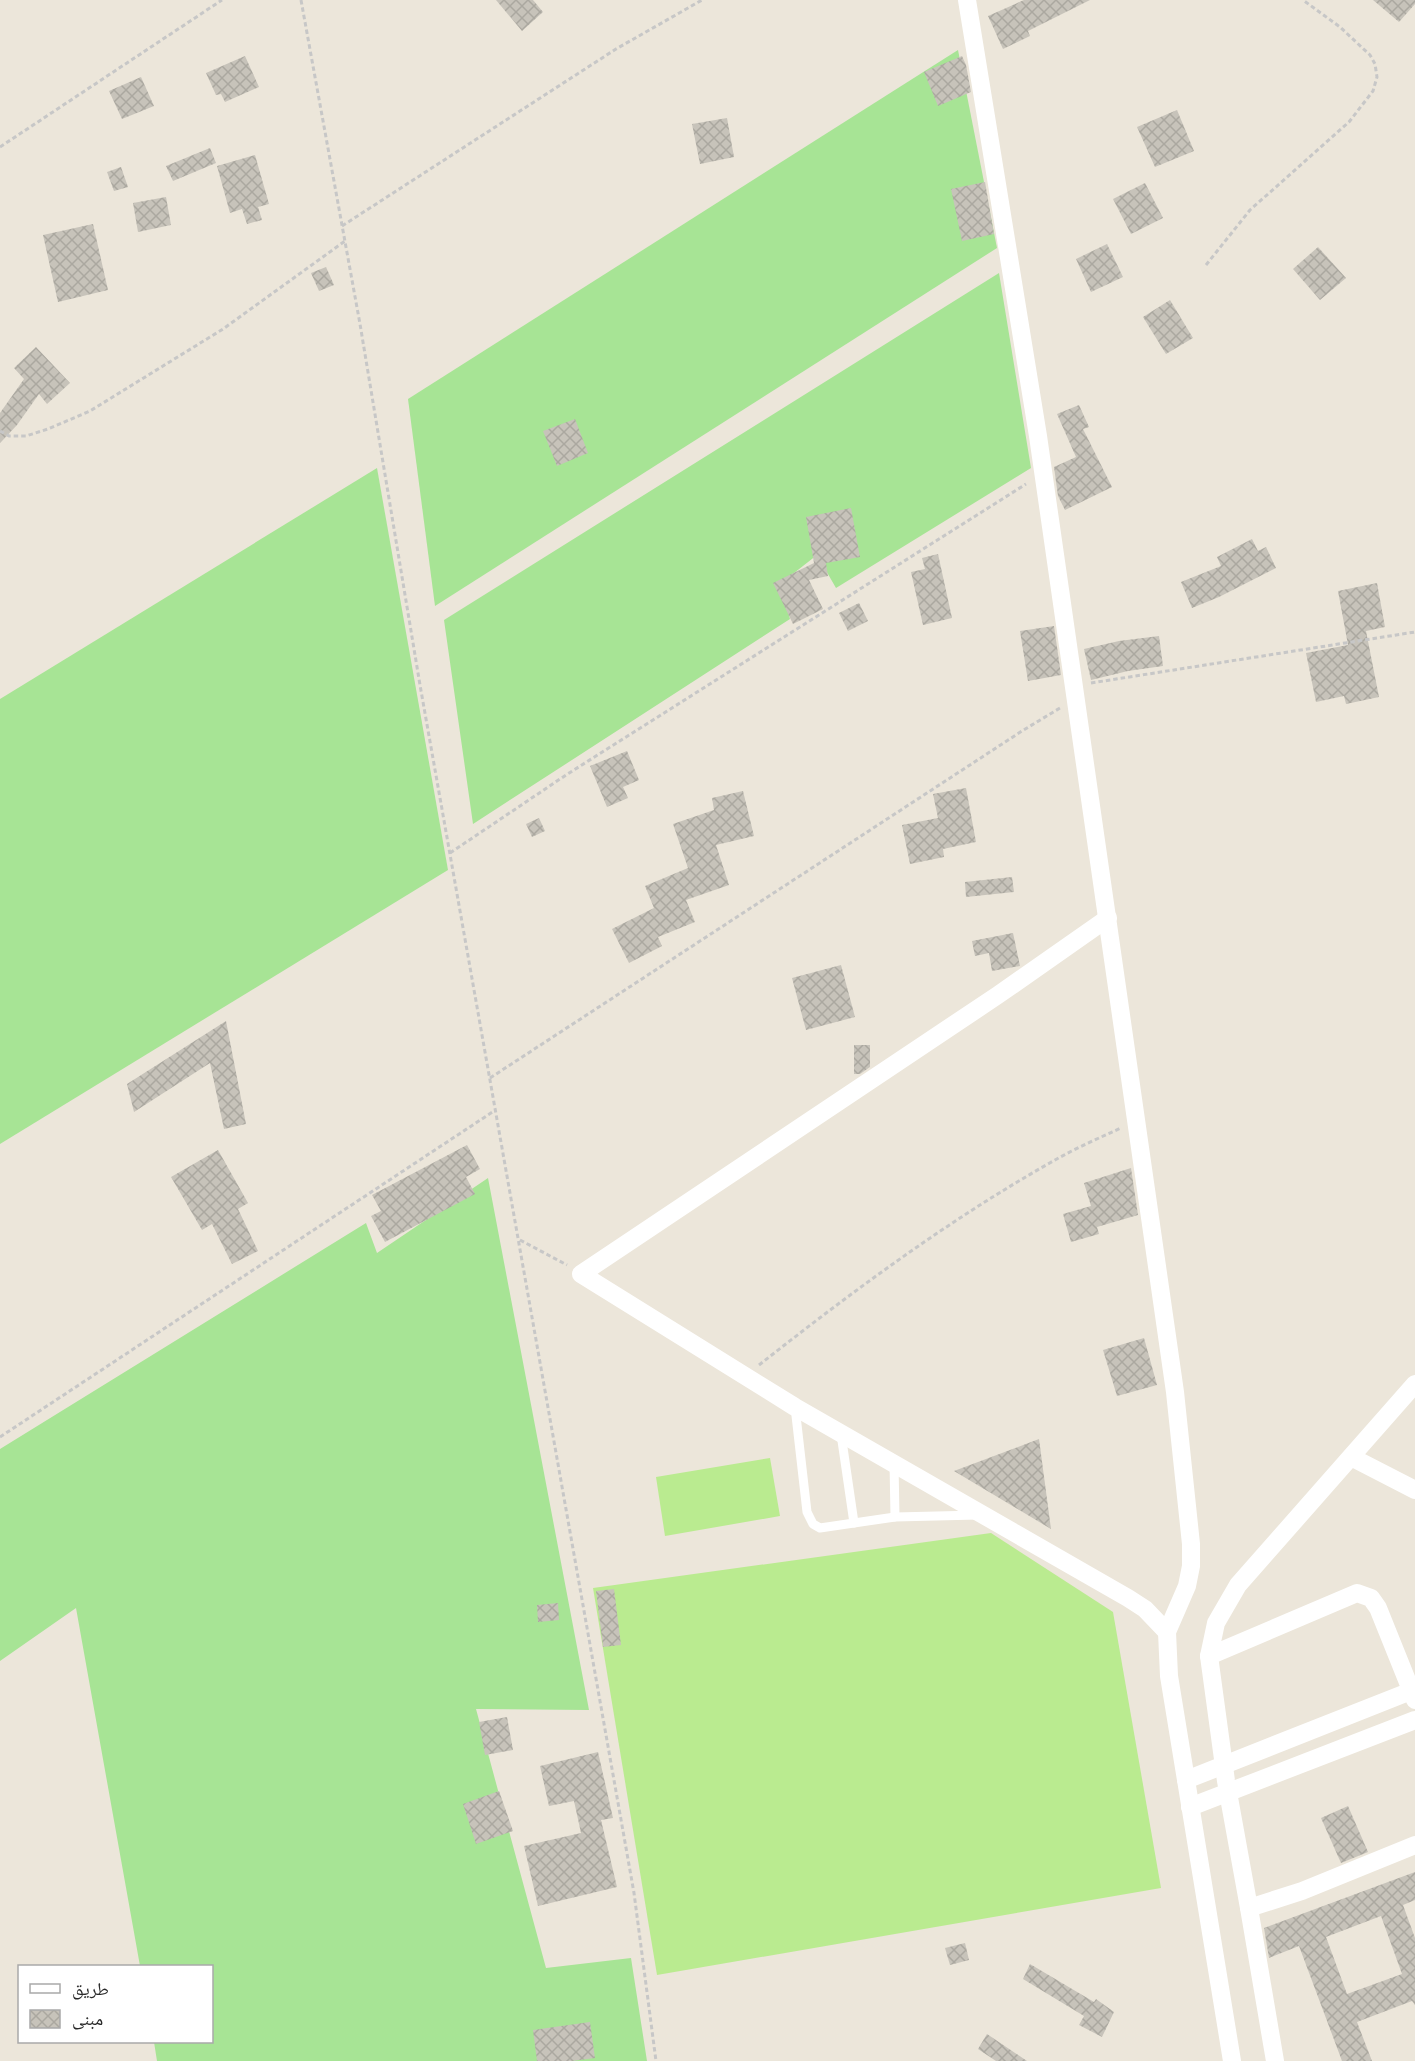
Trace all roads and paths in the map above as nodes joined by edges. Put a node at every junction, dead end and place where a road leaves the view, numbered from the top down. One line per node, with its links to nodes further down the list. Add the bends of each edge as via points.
1 (222, 0): 6 (path)
2 (301, 0): 7 (path)
3 (702, 0): 7 (path, via 616,49)
4 (968, 0): 11 (street)
5 (1303, 0): 9 (path, via 1370,55 1377,77 1372,91 1349,122 1250,210)
6 (0, 147)
7 (342, 226): 8 (path)
8 (345, 241): 10 (path, via 223,329 90,411 26,436 9,436); 14 (path)
9 (1206, 265)
10 (0, 431)
11 (1043, 473): 13 (street); 14 (path)
12 (1415, 632): 13 (path)
13 (1076, 693): 15 (street); 16 (path)
14 (450, 853): 16 (path)
15 (1108, 918): 18 (street); 20 (street)
16 (490, 1078): 17 (path)
17 (495, 1110): 19 (path); 25 (path)
18 (1137, 1120): 21 (path, via 1056,1159 954,1221 837,1304); 32 (street, via 1175,1392 1191,1544 1187,1586)
19 (519, 1239): 20 (path); 43 (path, via 634,1893)
20 (581, 1274): 21 (street)
21 (745, 1376): 23 (street)
22 (1415, 1384): 26 (street)
23 (795, 1407): 24 (street); 31 (lane, via 810,1520 820,1528)
24 (841, 1433): 27 (street); 31 (lane)
25 (0, 1437)
26 (1351, 1457): 28 (street); 33 (street, via 1238,1585 1216,1623)
27 (894, 1463): 29 (street); 30 (lane)
28 (1415, 1490)
29 (980, 1515): 30 (lane); 32 (street, via 1128,1598)
30 (895, 1517): 31 (lane)
31 (854, 1523)
32 (1167, 1632): 38 (street, via 1169,1676)
33 (1209, 1656): 34 (street, via 1357,1593 1371,1598 1378,1608); 37 (street)
34 (1409, 1668): 35 (street)
35 (1413, 1696): 37 (street)
36 (1415, 1720): 39 (street)
37 (1224, 1766): 38 (street); 39 (street)
38 (1186, 1780): 40 (street)
39 (1228, 1792): 40 (street); 42 (street)
40 (1190, 1807): 44 (street)
41 (1415, 1845): 42 (street)
42 (1249, 1908): 45 (street)
43 (656, 2061)
44 (1232, 2061)
45 (1275, 2061)

